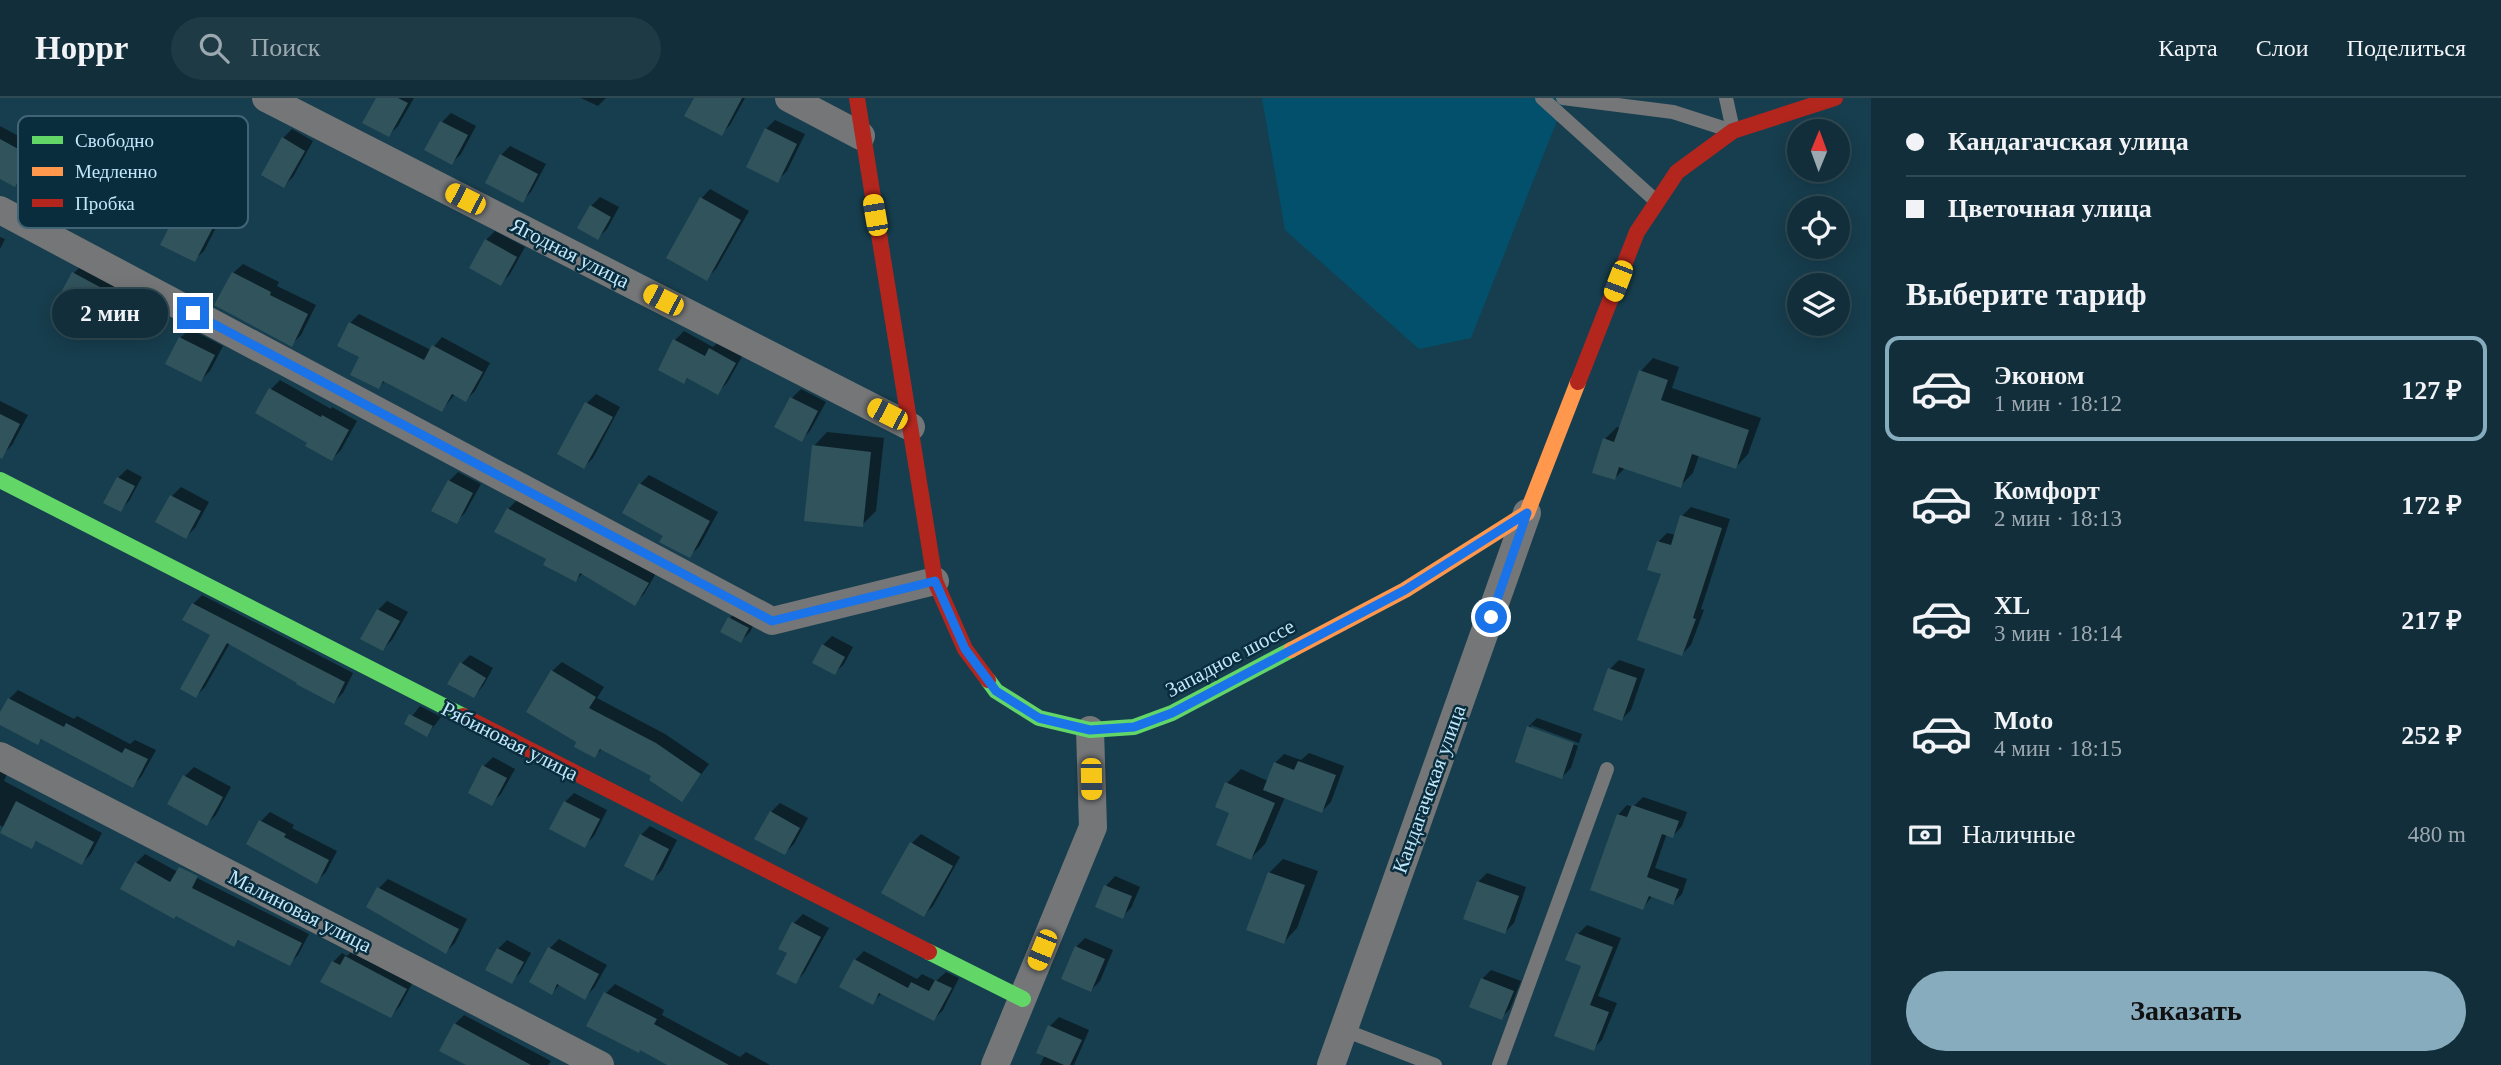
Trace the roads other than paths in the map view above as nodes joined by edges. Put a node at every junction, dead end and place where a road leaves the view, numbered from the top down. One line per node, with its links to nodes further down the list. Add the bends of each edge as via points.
1 (266, 98): 14 (street, Ягодная улица)
2 (789, 98): 9 (street)
3 (857, 98): 9 (main road, Западное шоссе)
4 (1542, 98): 10 (lane)
5 (1563, 98): 8 (lane, via 1673,112)
6 (1726, 98): 8 (lane)
7 (1835, 98): 8 (main road)
8 (1733, 131): 10 (main road, via 1677,172)
9 (861, 136): 14 (main road, Западное шоссе)
10 (1657, 202): 16 (main road, via 1637,232)
11 (0, 210): 12 (street)
12 (18, 220)
13 (34, 228): 17 (street, via 772,621)
14 (911, 427): 17 (main road, Западное шоссе)
15 (0, 480): 21 (main road, Рябиновая улица)
16 (1527, 513): 18 (main road, Западное шоссе, via 1405,590 1172,713 1134,727); 22 (street, Кандагачская улица)
17 (935, 581): 18 (main road, Западное шоссе, via 965,649 996,691 1039,718)
18 (1090, 730): 21 (street, via 1093,827)
19 (0, 756): 23 (street, Малиновая улица)
20 (1607, 769): 27 (lane)
21 (1023, 999): 24 (street)
22 (1344, 1030): 25 (street, Кандагачская улица); 26 (lane)
23 (600, 1065)
24 (995, 1065)
25 (1331, 1065)
26 (1435, 1065)
27 (1499, 1065)

